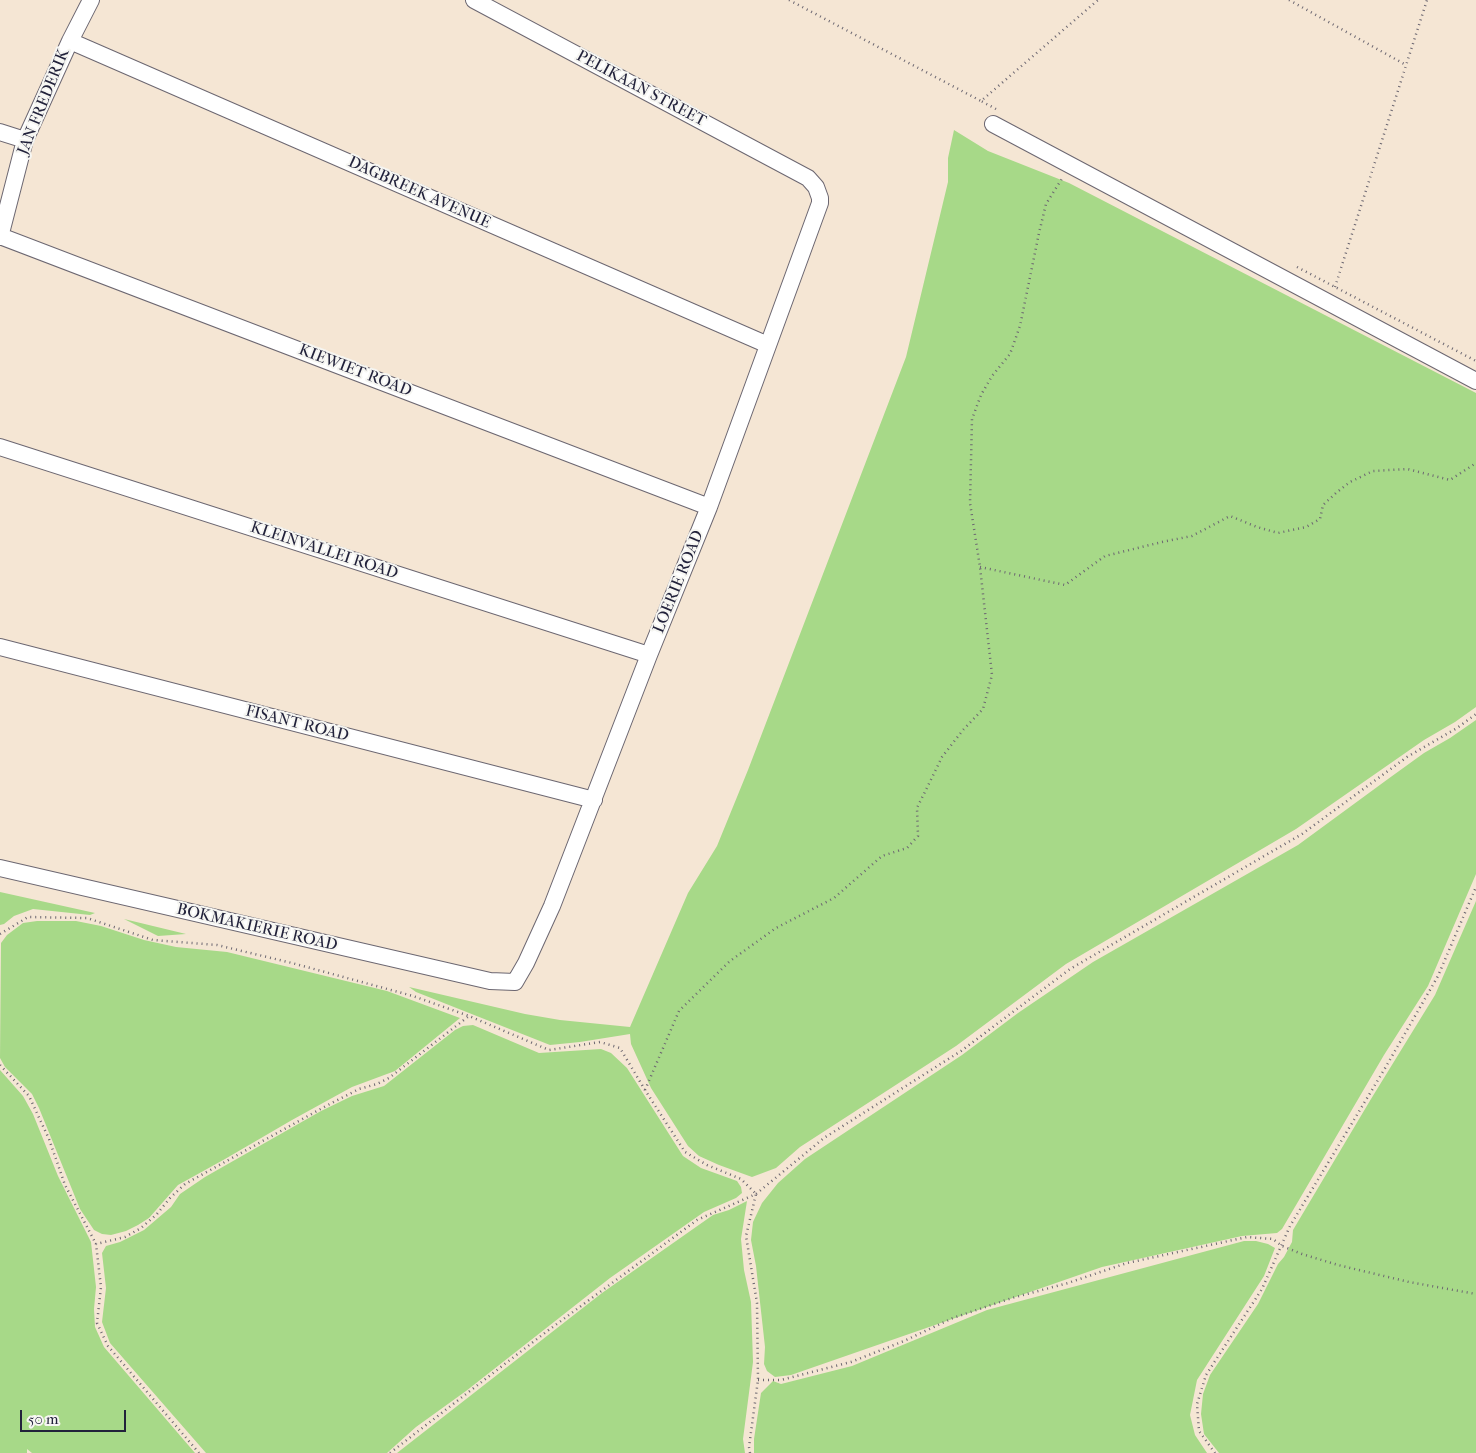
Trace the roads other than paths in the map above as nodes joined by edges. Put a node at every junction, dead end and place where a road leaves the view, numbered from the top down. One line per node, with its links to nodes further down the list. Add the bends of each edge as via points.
1 (91, 0): 3 (street, JAN FREDERIK)
2 (474, 0): 7 (street, PELIKAAN STREET)
3 (70, 41): 6 (street, JAN FREDERIK); 9 (street, DAGBREEK AVENUE)
4 (996, 117): 10 (street, via 1072,166)
5 (0, 132): 6 (street)
6 (25, 140): 8 (street, JAN FREDERIK)
7 (808, 178): 9 (street, LOERIE ROAD, via 816,187 820,203)
8 (0, 237): 12 (street, KIEWIET ROAD)
9 (768, 345): 12 (street, LOERIE ROAD)
10 (1476, 381)
11 (0, 447): 14 (street, KLEINVALLEI ROAD)
12 (709, 507): 14 (street, LOERIE ROAD)
13 (0, 647): 15 (street, FISANT ROAD)
14 (649, 655): 15 (street, LOERIE ROAD)
15 (594, 800): 17 (street, LOERIE ROAD, via 552,906)
16 (0, 868): 17 (street, BOKMAKIERIE ROAD, via 490,981)
17 (515, 982)

